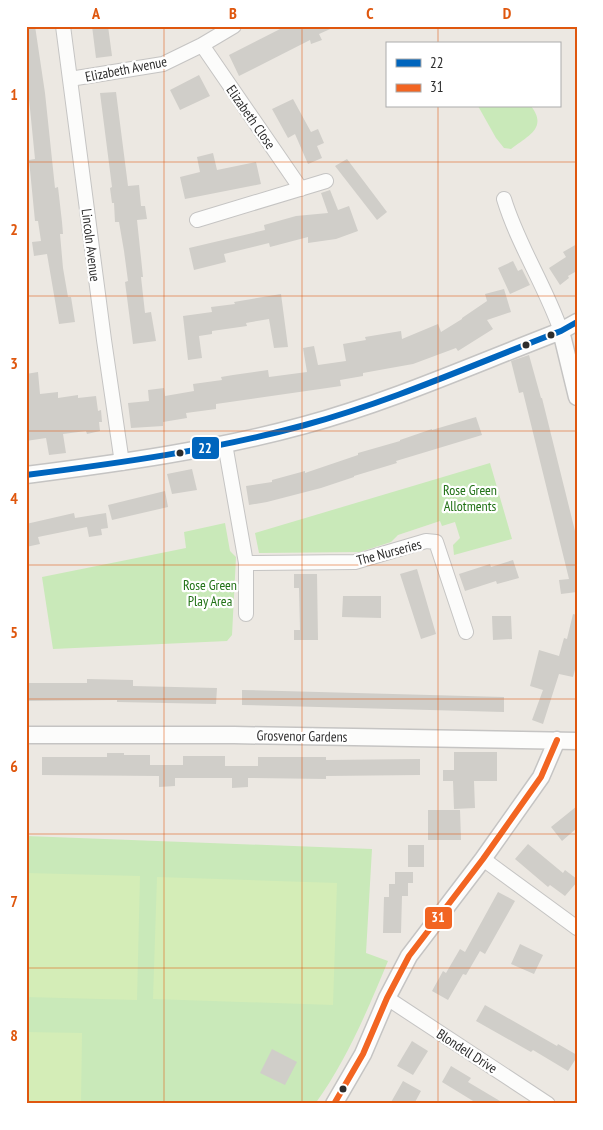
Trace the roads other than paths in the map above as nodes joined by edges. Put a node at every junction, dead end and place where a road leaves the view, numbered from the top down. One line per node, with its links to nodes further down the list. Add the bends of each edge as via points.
1 (63, 26): 4 (street, Lincoln Avenue)
2 (234, 26): 3 (street, Elizabeth Avenue)
3 (202, 45): 4 (street, Elizabeth Avenue, via 163,64); 6 (street, Elizabeth Close)
4 (70, 79): 13 (street, Lincoln Avenue)
5 (326, 181): 6 (street)
6 (301, 189): 8 (street)
7 (504, 199): 10 (street, via 511,222 553,306)
8 (197, 220)
9 (577, 322): 10 (street)
10 (561, 330): 11 (street); 12 (street, via 371,404 305,425)
11 (577, 397)
12 (225, 444): 13 (street); 15 (street)
13 (122, 463): 14 (street)
14 (26, 475)
15 (246, 563): 16 (street); 17 (street, The Nurseries, via 355,562 426,541 436,542)
16 (246, 614)
17 (466, 632)
18 (26, 735): 19 (street, Grosvenor Gardens)
19 (556, 740): 20 (street, Grosvenor Gardens); 21 (street, via 541,777)
20 (577, 741)
21 (483, 859): 22 (street); 23 (street, via 409,956)
22 (577, 928)
23 (387, 998): 24 (street, Blondell Drive); 25 (street, via 363,1054)
24 (545, 1103)
25 (334, 1104)

